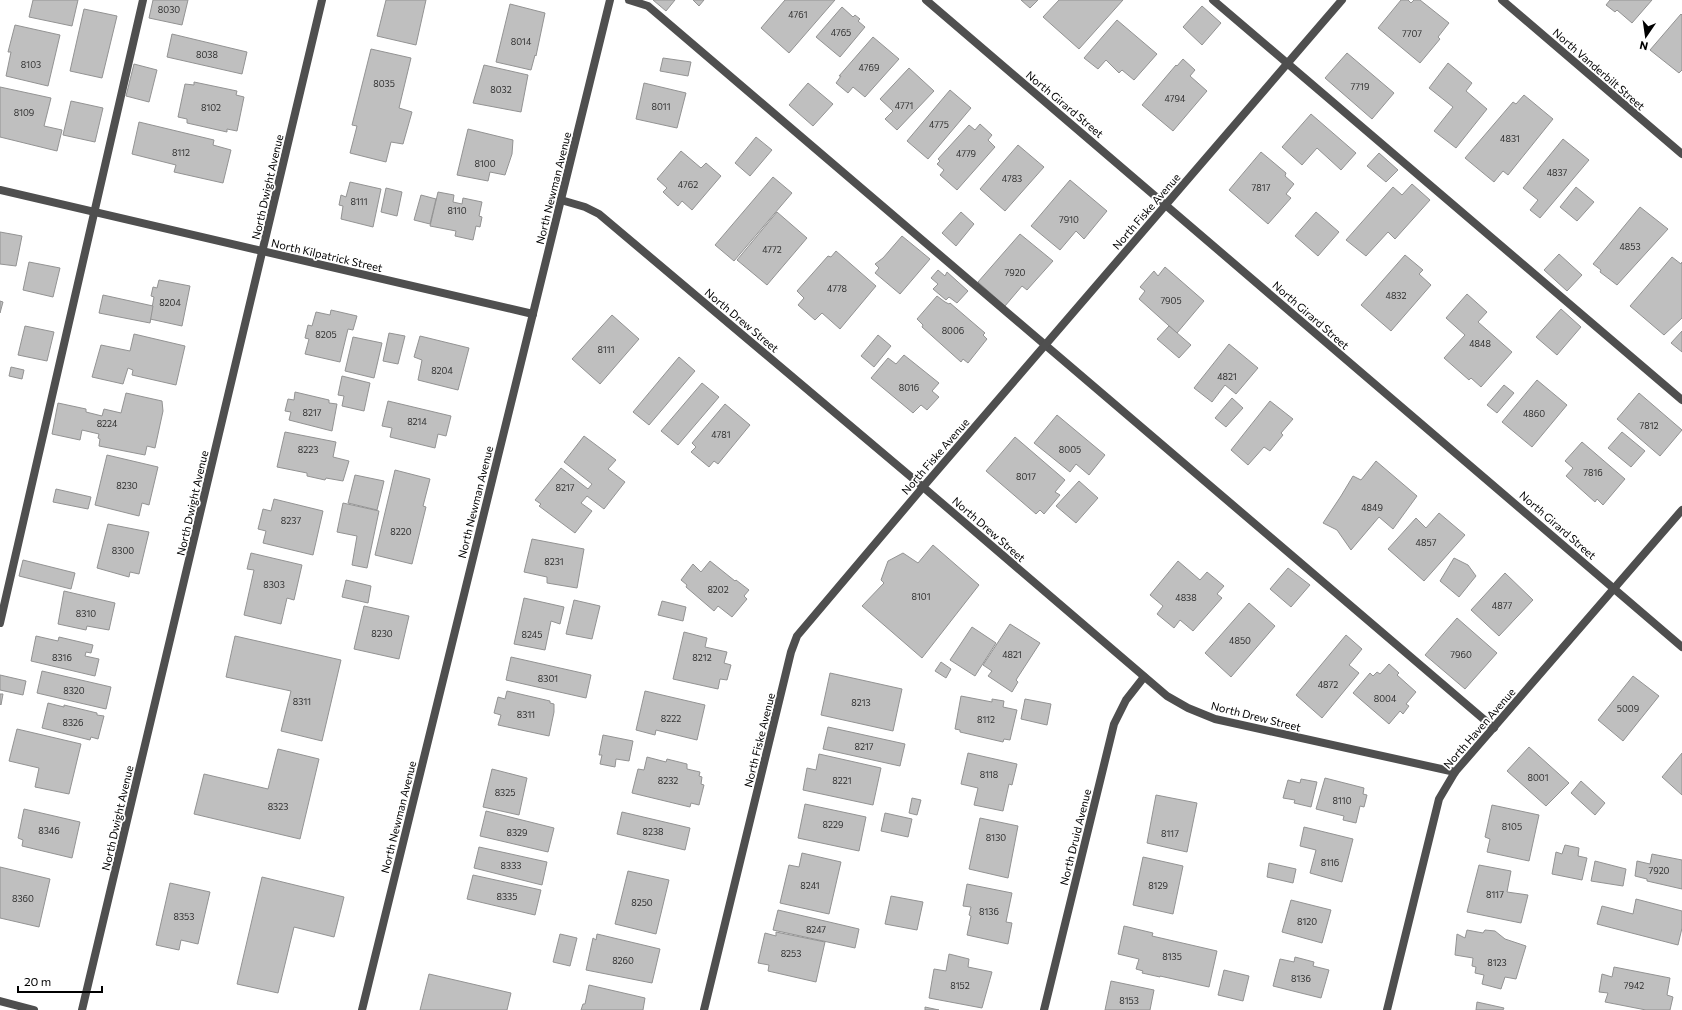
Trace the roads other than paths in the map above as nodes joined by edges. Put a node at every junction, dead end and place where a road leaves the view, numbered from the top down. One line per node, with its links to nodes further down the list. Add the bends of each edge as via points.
1 (142, 0): 14 (street)
2 (322, 0): 15 (street, North Dwight Avenue)
3 (610, 0): 12 (street, North Newman Avenue)
4 (629, 0): 17 (street, via 648,6)
5 (926, 0): 13 (street, North Girard Street)
6 (1213, 0): 9 (street)
7 (1342, 0): 9 (street, North Fiske Avenue)
8 (1502, 0): 10 (street, North Vanderbilt Street)
9 (1287, 64): 13 (street, North Fiske Avenue); 18 (street)
10 (1682, 154)
11 (0, 190): 14 (street, North Kilpatrick Street)
12 (561, 200): 16 (street, North Newman Avenue); 19 (street, North Drew Street, via 599,214)
13 (1166, 204): 17 (street, North Fiske Avenue); 21 (street, North Girard Street)
14 (94, 212): 15 (street, North Kilpatrick Street); 22 (street)
15 (263, 251): 16 (street, North Kilpatrick Street); 29 (street, North Dwight Avenue)
16 (533, 314): 30 (street, North Newman Avenue)
17 (1045, 345): 19 (street, North Fiske Avenue); 25 (street)
18 (1682, 400)
19 (923, 487): 24 (street, North Drew Street); 31 (street, North Fiske Avenue, via 797,636)
20 (1682, 510): 21 (street, North Haven Avenue)
21 (1614, 589): 23 (street, North Girard Street); 25 (street, North Haven Avenue)
22 (0, 623)
23 (1682, 647)
24 (1144, 677): 26 (street, North Drew Street, via 1167,696 1215,719); 32 (street, North Druid Avenue, via 1126,700 1114,724)
25 (1494, 728): 26 (street, North Haven Avenue)
26 (1455, 772): 33 (street, North Haven Avenue, via 1439,799)
27 (0, 1001): 28 (street)
28 (34, 1010)
29 (82, 1010)
30 (362, 1010)
31 (704, 1010)
32 (1044, 1010)
33 (1387, 1010)

